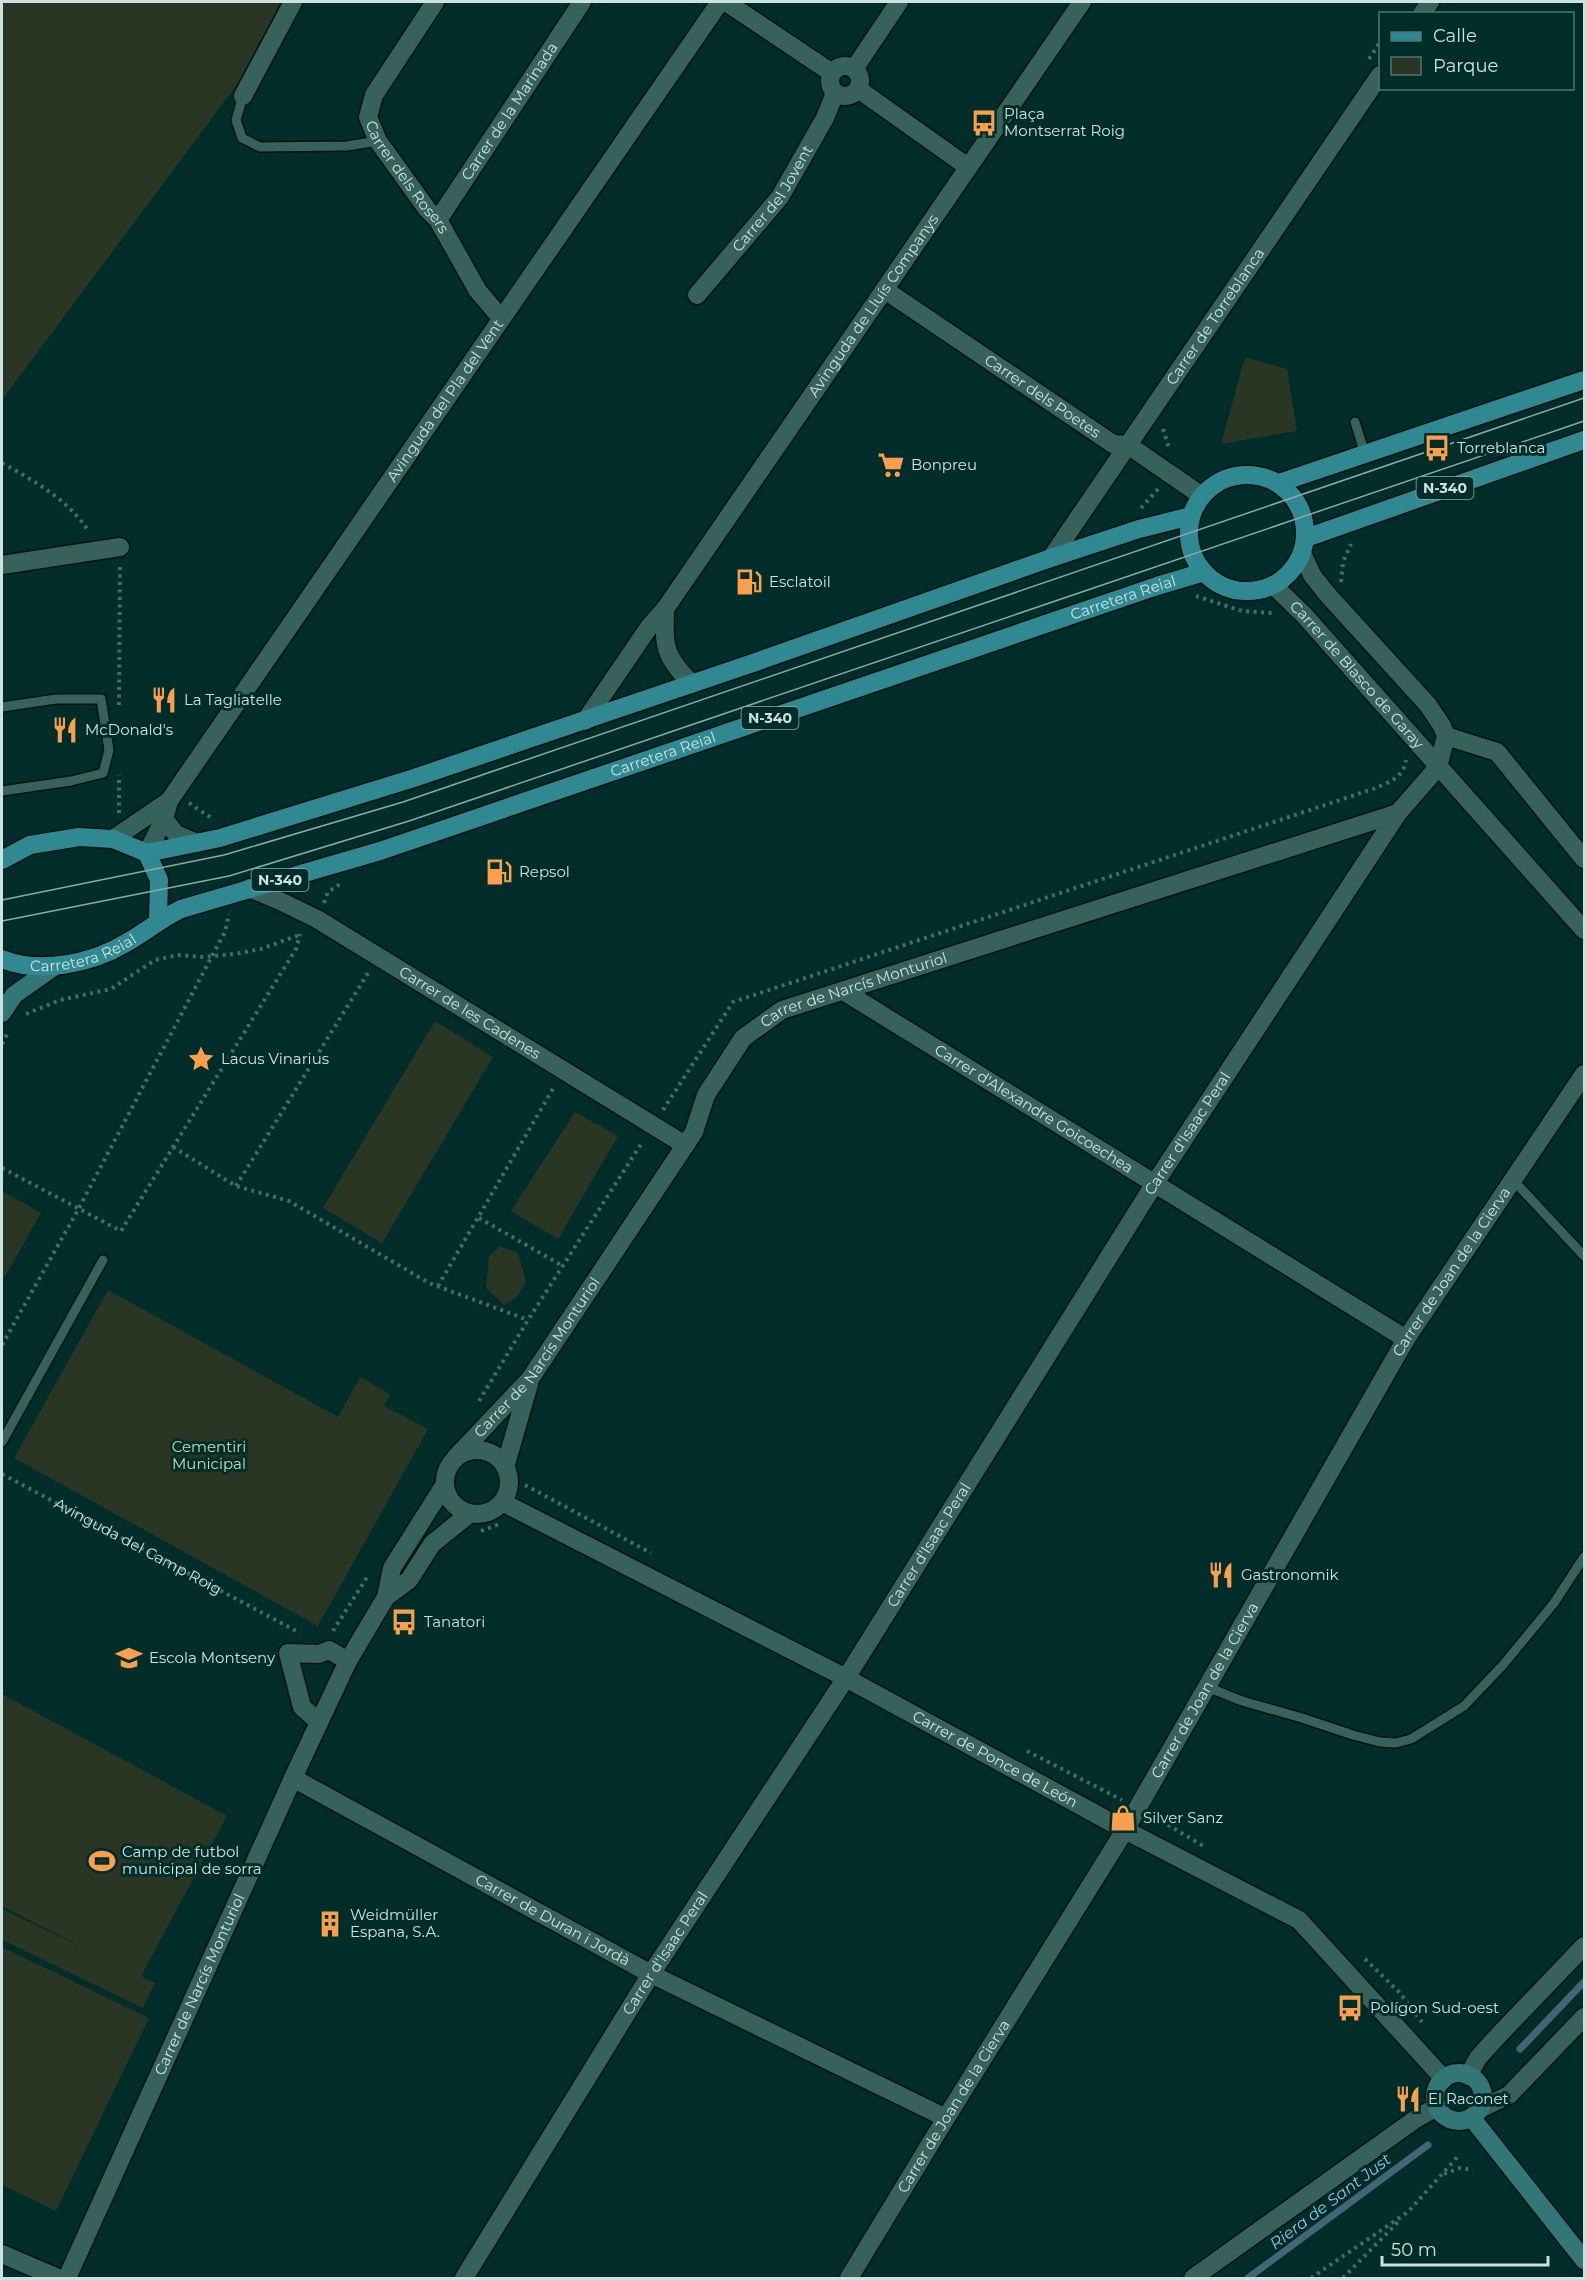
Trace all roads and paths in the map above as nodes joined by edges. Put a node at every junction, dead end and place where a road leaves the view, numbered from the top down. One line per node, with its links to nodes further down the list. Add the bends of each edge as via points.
1 (293, 2): 15 (street)
2 (435, 2): 16 (street, Carrer dels Rosers, via 374,95 368,117)
3 (582, 2): 18 (street, Carrer de la Marinada)
4 (720, 2): 21 (street, Avinguda del Pla del Vent)
5 (726, 2): 11 (street)
6 (899, 2): 10 (street)
7 (1083, 2): 17 (street, Avinguda de Lluís Companys)
8 (1379, 44): 9 (path)
9 (1367, 62)
10 (854, 69): 11 (street, via 844,66); 13 (street, via 860,80)
11 (832, 73): 14 (street, via 830,83)
12 (1379, 76): 25 (street, Carrer de Torreblanca)
13 (858, 89): 14 (street, via 849,96); 17 (street)
14 (835, 93): 20 (street, Carrer del Jovent, via 780,197)
15 (243, 96): 16 (lane, via 236,120 242,138 260,147 347,146)
16 (378, 141): 18 (street, Carrer dels Rosers)
17 (968, 167): 19 (street, Avinguda de Lluís Companys)
18 (438, 220): 21 (street, Carrer dels Rosers, via 478,291)
19 (885, 290): 25 (street, Carrer dels Poetes, via 1113,444); 38 (street, Avinguda de Lluís Companys)
20 (697, 295)
21 (501, 318): 48 (street, Avinguda del Pla del Vent)
22 (1584, 380): 26 (main road)
23 (1354, 422): 26 (lane)
24 (1584, 440): 31 (main road, N-340)
25 (1128, 445): 29 (street, Carrer dels Poetes); 34 (street, Carrer de Torreblanca)
26 (1365, 454): 28 (main road)
27 (2, 463): 33 (path, via 47,488 81,520)
28 (1279, 483): 29 (main road, via 1259,475 1238,475 1218,482); 31 (main road, via 1298,503 1305,522)
29 (1202, 496): 30 (main road)
30 (1191, 516): 34 (main road); 36 (main road, via 1189,540)
31 (1304, 545): 37 (main road, via 1291,572); 43 (street, Carrer de Blasco de Garay, via 1312,575 1428,705)
32 (120, 546): 33 (street); 41 (path)
33 (101, 549): 35 (street)
34 (1051, 558): 39 (main road)
35 (2, 565)
36 (1204, 572): 37 (main road, via 1232,589 1248,591); 57 (main road, Carretera Reial / N-340, via 380,851)
37 (1273, 585): 45 (street, Carrer de Blasco de Garay)
38 (665, 609): 39 (street, via 664,643 673,665); 42 (street, Avinguda de Lluís Companys, via 648,627)
39 (692, 684): 42 (main road)
40 (2, 707): 47 (lane, via 56,699 102,699 109,750 103,772)
41 (119, 711)
42 (585, 721): 53 (main road)
43 (1446, 736): 45 (street, Carrer de Blasco de Garay); 55 (street, Carrer de Blasco de Garay, via 1497,752)
44 (1406, 753): 73 (path, Carrer de Narcís Monturiol, via 1405,766 1395,780 1372,789 734,1002)
45 (1438, 767): 49 (street); 60 (street, Carrer de Blasco de Garay)
46 (119, 770): 50 (path)
47 (2, 791)
48 (169, 801): 51 (street, Avinguda del Pla del Vent); 52 (street, Avinguda del Pla del Vent)
49 (1398, 813): 67 (street, Carrer de Narcís Monturiol); 78 (street, Carrer d'Isaac Peral)
50 (119, 817)
51 (164, 819): 53 (street, via 176,834); 54 (street, Avinguda del Pla del Vent)
52 (113, 839): 54 (main road); 56 (main road, via 79,837 30,845)
53 (198, 843): 54 (main road)
54 (147, 853): 58 (main road, via 159,880)
55 (1584, 859)
56 (2, 860)
57 (241, 890): 58 (main road, Carretera Reial / N-340, via 181,909); 63 (path); 64 (street, Carrer de les Cadenes, via 280,900)
58 (158, 921): 66 (main road, Carretera Reial / N-340, via 103,955)
59 (303, 928): 62 (path)
60 (1584, 930)
61 (309, 932): 62 (path)
62 (300, 935): 63 (path, via 261,949); 75 (path, via 296,949)
63 (212, 956): 68 (path, via 178,955 155,960 111,989 60,1000); 80 (path)
64 (378, 957): 71 (street, Carrer de les Cadenes); 79 (path)
65 (2, 959): 66 (main road, Carretera Reial / N-340, via 16,965)
66 (55, 966): 69 (street, via 14,995)
67 (845, 992): 74 (street, Carrer de Narcís Monturiol, via 782,1010 743,1038 706,1095 694,1132); 78 (street, Carrer d'Alexandre Goicoechea)
68 (20, 1018)
69 (8, 1019): 70 (path)
70 (2, 1044)
71 (564, 1070): 73 (street, Carrer de les Cadenes); 81 (path)
72 (1584, 1074): 77 (street, Carrer de Joan de la Cierva)
73 (657, 1119): 74 (street, Carrer de les Cadenes); 84 (path, Carrer de Narcís Monturiol)
74 (685, 1145): 89 (street, Carrer de Narcís Monturiol)
75 (173, 1147): 79 (path); 80 (path, via 121,1231)
76 (2, 1168): 80 (path)
77 (1514, 1181): 82 (lane); 87 (street, Carrer de Joan de la Cierva)
78 (1155, 1183): 87 (street, Carrer d'Alexandre Goicoechea); 105 (street, Carrer d'Isaac Peral)
79 (236, 1186): 85 (path, via 289,1201)
80 (79, 1208): 88 (path)
81 (479, 1218): 84 (path); 85 (path)
82 (1584, 1257)
83 (103, 1260): 91 (lane)
84 (563, 1266): 86 (path, Carrer de Narcís Monturiol)
85 (438, 1286): 86 (path)
86 (528, 1320): 90 (path, Carrer de Narcís Monturiol)
87 (1406, 1339): 106 (street, Carrer de Joan de la Cierva)
88 (2, 1345)
89 (530, 1379): 92 (street, Carrer de Narcís Monturiol); 93 (street)
90 (475, 1408)
91 (2, 1442)
92 (456, 1457): 93 (street, via 477,1449 498,1456); 96 (street)
93 (506, 1464): 97 (street, via 510,1473)
94 (2, 1474): 103 (path, Avinguda del Camp Roig)
95 (525, 1478): 97 (path, via 525,1494)
96 (445, 1484): 98 (street); 101 (street, Carrer de Narcís Monturiol, via 392,1568)
97 (509, 1506): 98 (street); 98 (path, via 509,1519 496,1527 481,1531 465,1529); 105 (street, Carrer de Ponce de León)
98 (463, 1519): 101 (street, Carrer de Narcís Monturiol, via 432,1544 408,1580)
99 (1584, 1557): 106 (lane, via 1554,1602 1464,1707 1410,1739 1380,1742)
100 (370, 1573): 102 (path)
101 (386, 1597): 104 (street, Carrer de Narcís Monturiol)
102 (332, 1631)
103 (308, 1637)
104 (348, 1661): 107 (street, Carrer de Narcís Monturiol); 107 (street, via 329,1650 319,1654 282,1648 302,1707)
105 (846, 1678): 109 (street, Carrer de Ponce de León); 111 (street, Carrer d'Isaac Peral)
106 (1207, 1687): 109 (street, Carrer de Joan de la Cierva)
107 (319, 1722): 108 (street, Carrer de Narcís Monturiol)
108 (292, 1778): 111 (street, Carrer de Duran i Jordà); 125 (street, Carrer de Narcís Monturiol)
109 (1125, 1830): 114 (street, Carrer de Ponce de León, via 1299,1920); 117 (street, Carrer de Joan de la Cierva)
110 (1584, 1946): 113 (street, via 1478,2058)
111 (651, 1974): 117 (street, Carrer de Duran i Jordà); 126 (street, Carrer d'Isaac Peral)
112 (1584, 2017): 116 (street, via 1509,2095)
113 (1468, 2076): 114 (street, via 1456,2074); 116 (street, via 1481,2090)
114 (1443, 2079): 115 (street, via 1435,2095)
115 (1437, 2107): 116 (street, via 1452,2120); 128 (street)
116 (1475, 2114): 123 (street)
117 (946, 2118): 127 (street, Carrer de Joan de la Cierva)
118 (1460, 2154): 120 (path)
119 (1473, 2170): 120 (path, via 1460,2168)
120 (1440, 2175): 121 (path)
121 (1408, 2212): 129 (path); 130 (path)
122 (2, 2254): 124 (street)
123 (1584, 2260)
124 (58, 2278)
125 (67, 2278)
126 (464, 2278)
127 (849, 2278)
128 (1193, 2278)
129 (1311, 2278)
130 (1343, 2278)

